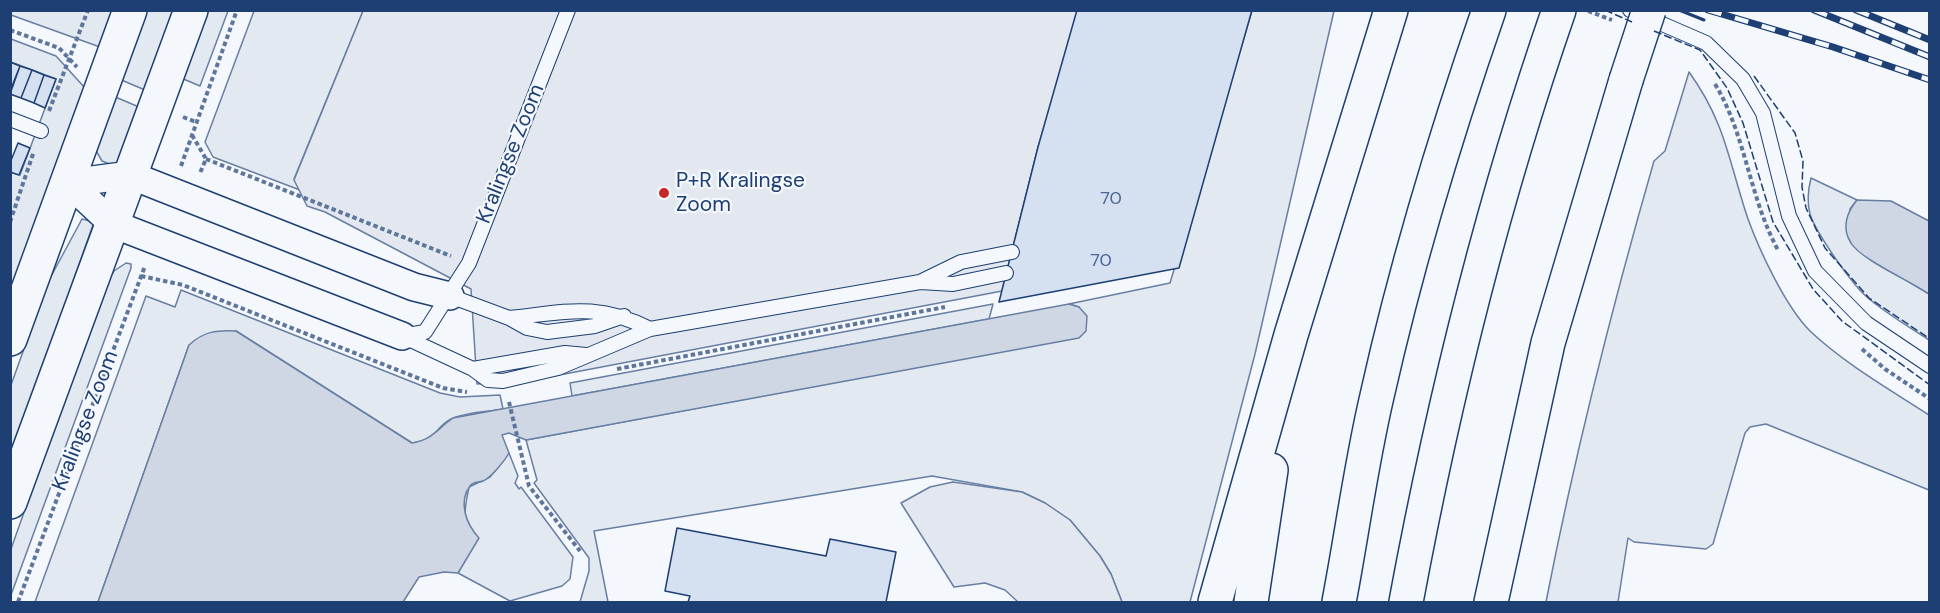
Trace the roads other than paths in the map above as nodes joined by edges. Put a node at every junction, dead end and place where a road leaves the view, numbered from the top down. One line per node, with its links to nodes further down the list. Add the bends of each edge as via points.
1 (130, 10): 12 (main road)
2 (190, 10): 11 (main road, Kralingse Zoom)
3 (568, 10): 17 (lane, Kralingse Zoom, via 469,262)
4 (1489, 10): 26 (main road, via 1399,304 1376,398)
5 (1560, 10): 27 (main road, via 1491,235 1444,411)
6 (1630, 10): 22 (lane, via 1707,43 1743,79 1763,112 1789,216 1815,271 1866,323)
7 (1649, 10): 28 (main road, bridge, via 1548,343)
8 (1390, 14): 19 (main road)
9 (10, 119): 10 (lane)
10 (41, 131)
11 (130, 175): 12 (street); 13 (main road, Kralingse Zoom); 17 (street, via 414,286)
12 (69, 183): 13 (street); 21 (main road)
13 (113, 224): 20 (street); 23 (main road, Kralingse Zoom)
14 (1012, 252): 16 (lane, via 961,262)
15 (1006, 273): 16 (lane, via 952,284)
16 (920, 282): 18 (lane)
17 (450, 296): 18 (lane, via 527,328 547,332 595,326 624,316); 20 (lane, Kralingse Zoom, via 425,332)
18 (650, 329): 20 (lane, via 588,355 565,353 473,369)
19 (1291, 335): 24 (main road); 25 (main road)
20 (402, 336)
21 (10, 339)
22 (1929, 366)
23 (10, 502)
24 (1215, 603)
25 (1251, 603)
26 (1339, 603)
27 (1406, 603)
28 (1491, 603)

